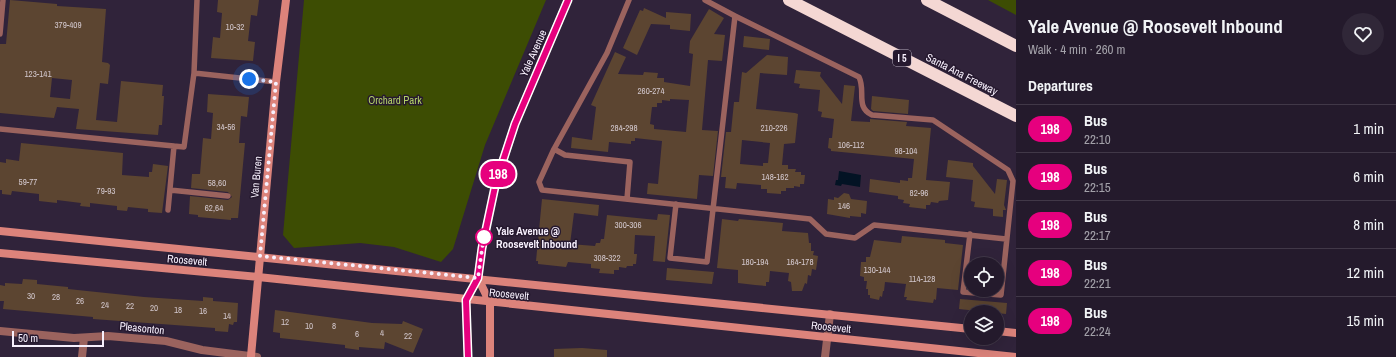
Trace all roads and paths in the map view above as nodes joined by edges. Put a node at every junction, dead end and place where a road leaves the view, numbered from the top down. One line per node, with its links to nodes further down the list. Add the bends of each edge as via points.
1 (3, 0): 10 (lane)
2 (197, 0): 12 (lane)
3 (286, 0): 13 (street, Van Buren)
4 (568, 0): 31 (street, Yale Avenue, via 505,151 496,182)
5 (629, 0): 17 (lane, via 607,53)
6 (705, 0): 9 (lane)
7 (789, 0): 14 (highway, Santa Ana Freeway / I 5)
8 (927, 0): 11 (highway)
9 (735, 16): 21 (lane, via 859,77 862,84 862,106 872,116 933,120 1008,170 1013,181); 23 (lane)
10 (0, 34)
11 (1016, 46)
12 (194, 73): 13 (lane); 16 (lane, via 184,147)
13 (276, 82): 29 (street, Van Buren)
14 (1016, 116)
15 (0, 129): 16 (lane)
16 (174, 146): 18 (lane)
17 (554, 149): 20 (lane, via 564,155 630,162); 20 (lane, via 539,182 542,190)
18 (170, 190): 19 (lane); 24 (lane)
19 (228, 196)
20 (627, 199): 22 (lane)
21 (1013, 201): 27 (lane)
22 (676, 204): 23 (lane); 23 (lane, via 670,258 678,259 707,262)
23 (713, 208): 26 (lane, via 810,219 826,234 855,238 874,225)
24 (168, 210)
25 (0, 231): 29 (street, Roosevelt)
26 (970, 234): 27 (lane); 27 (lane, via 963,292 1001,295)
27 (1006, 239)
28 (0, 253): 30 (street, Roosevelt)
29 (260, 256): 30 (street, Van Buren); 31 (street, Roosevelt)
30 (258, 277): 32 (street, Roosevelt); 42 (street, Van Buren)
31 (478, 278): 32 (street, Yale Avenue); 33 (street); 34 (street, Roosevelt)
32 (466, 300): 33 (street, Roosevelt); 44 (street)
33 (490, 303): 40 (street, Roosevelt); 45 (street)
34 (830, 314): 35 (street, Roosevelt); 40 (street)
35 (964, 327)
36 (0, 331): 39 (street, Pleasonton)
37 (1004, 332): 38 (street)
38 (1016, 333)
39 (84, 338): 41 (street, Pleasonton, via 108,336 166,341); 43 (street)
40 (827, 338): 46 (street); 47 (street, Roosevelt)
41 (202, 354): 42 (street, Pleasonton)
42 (254, 356)
43 (82, 357)
44 (468, 357)
45 (490, 357)
46 (825, 357)
47 (1016, 357)

